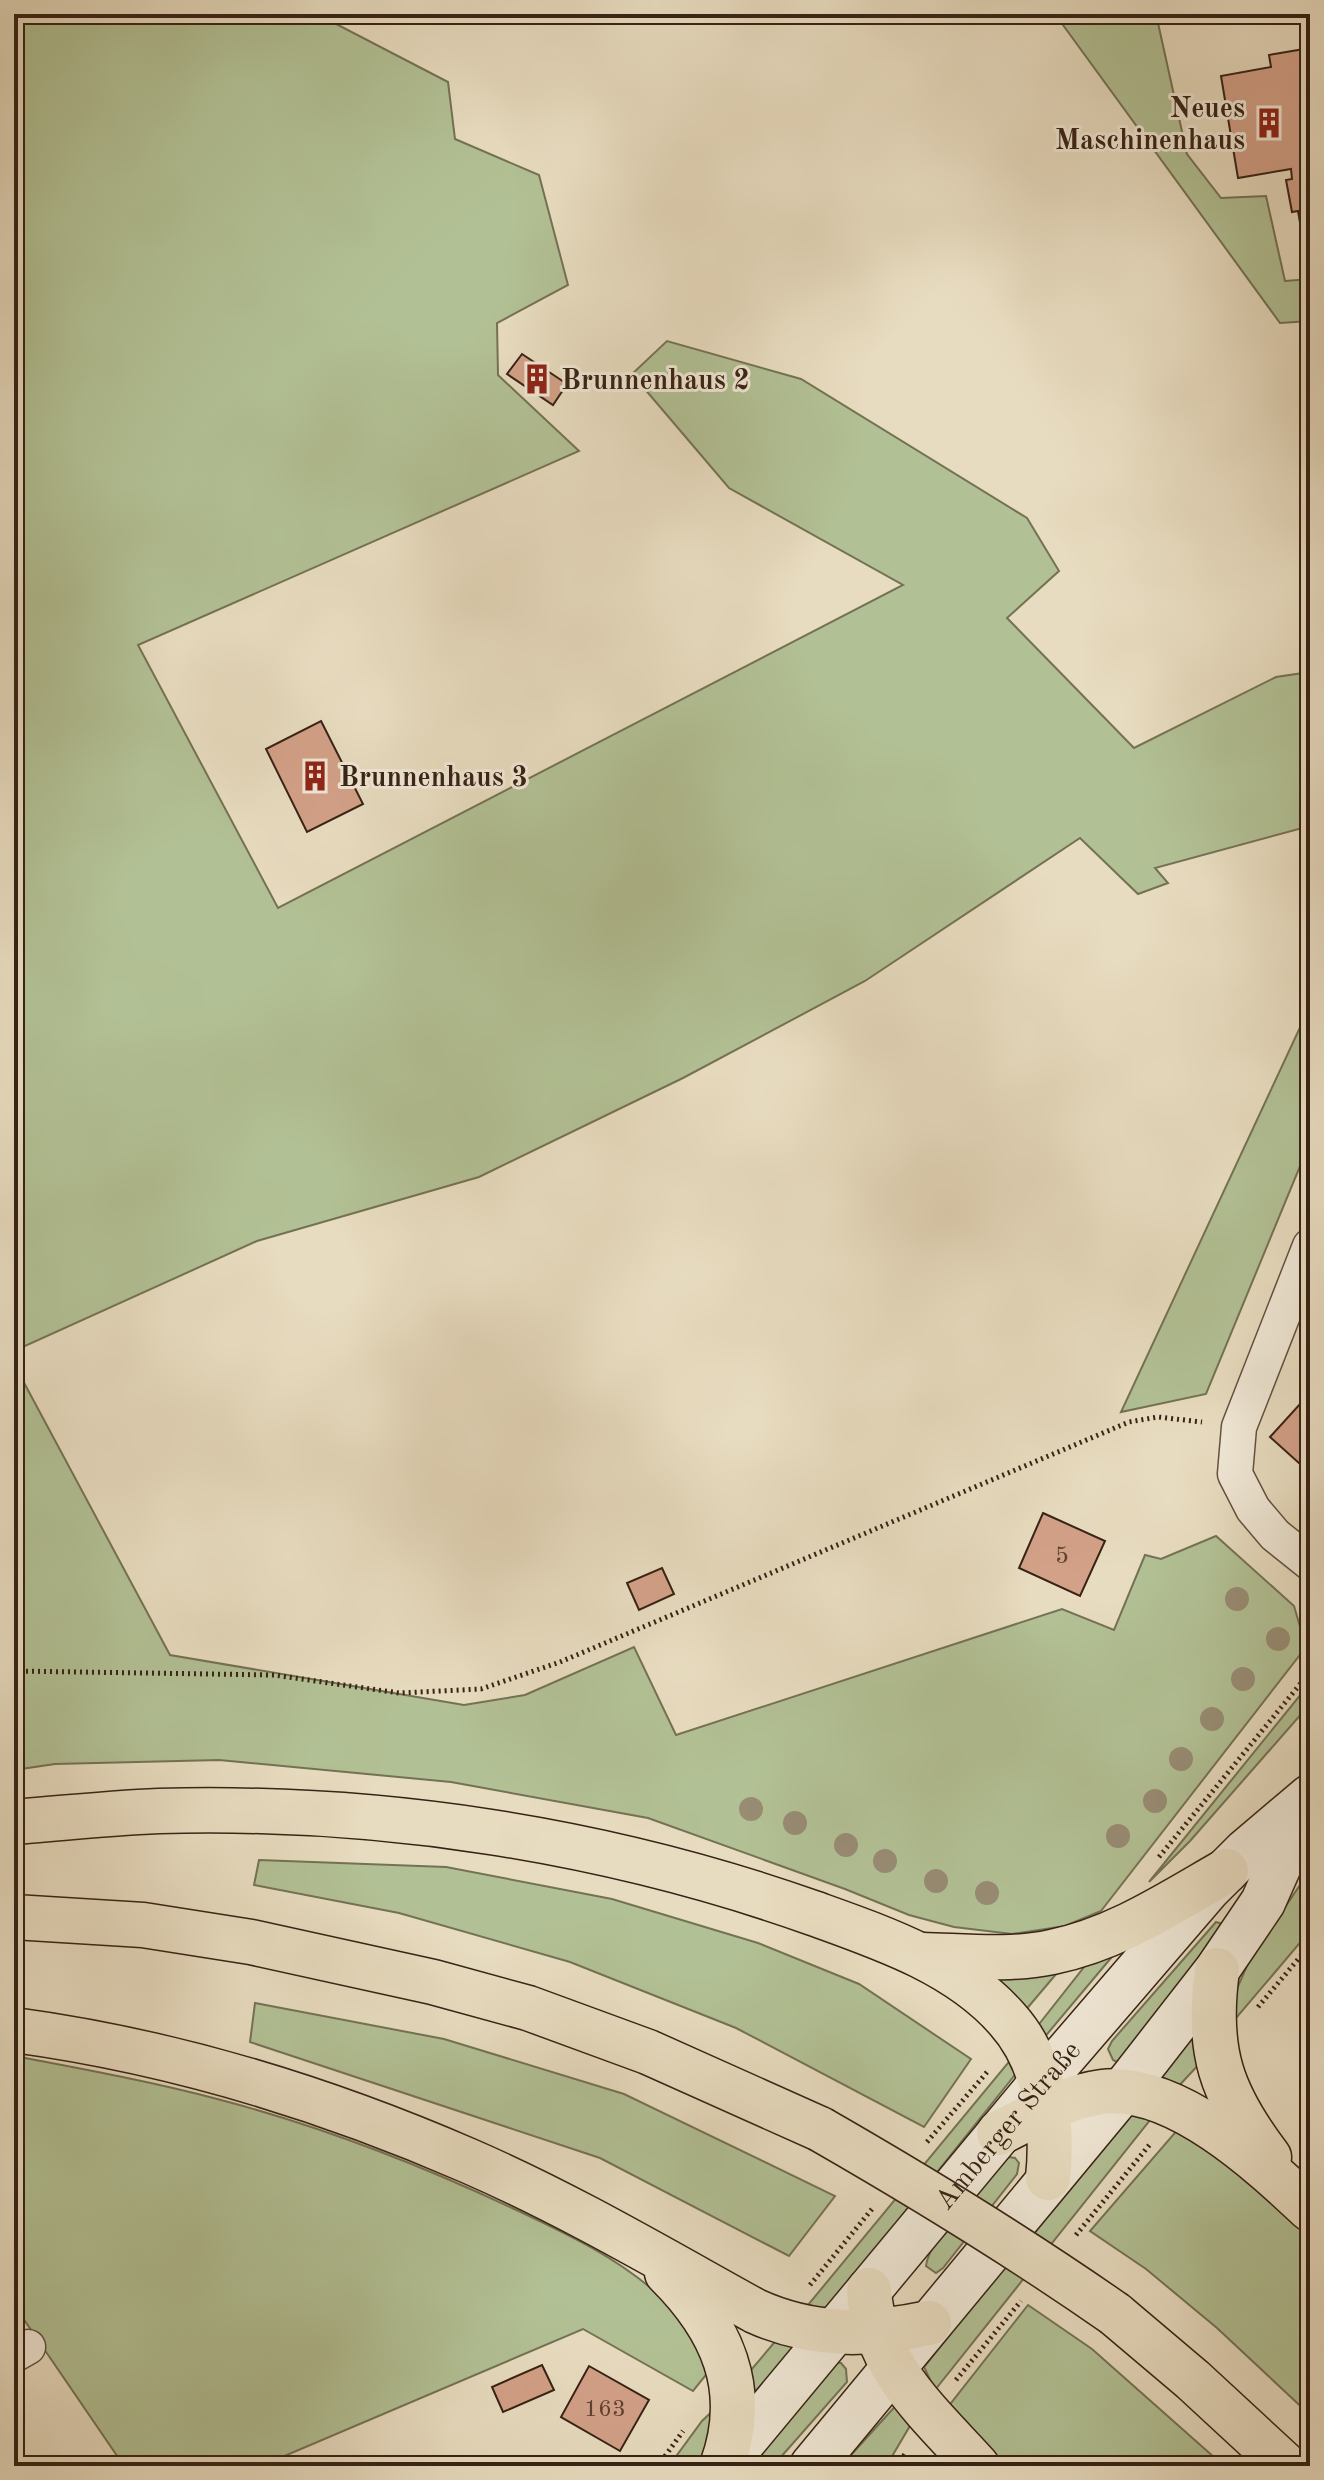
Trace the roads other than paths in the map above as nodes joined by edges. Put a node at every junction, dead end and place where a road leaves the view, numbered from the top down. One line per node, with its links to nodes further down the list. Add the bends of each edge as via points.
1 (1310, 1246): 2 (street, via 1239,1427 1235,1474 1253,1509)
2 (1310, 1563)
3 (1308, 1799): 5 (main road, Amberger Straße); 8 (main road, Amberger Straße, via 1263,1902)
4 (14, 1822): 7 (highway, via 158,1811 254,1811 474,1828 600,1851 766,1896)
5 (1226, 1871): 7 (highway, via 1120,1930 1051,1953); 11 (main road, Amberger Straße)
6 (14, 1917): 23 (highway, bridge, via 143,1925 251,1942 528,2008 648,2052 820,2129 1028,2253 1115,2314)
7 (920, 1955): 11 (highway, via 965,1983 1006,2018 1029,2052)
8 (1217, 1970): 10 (main road, Amberger Straße); 14 (highway, via 1213,2003 1225,2085 1236,2110)
9 (14, 2030): 15 (highway, via 188,2064 328,2104 469,2161)
10 (1122, 2092): 11 (highway); 13 (main road, Amberger Straße); 14 (highway, via 1163,2102 1201,2121)
11 (1044, 2096): 12 (highway); 13 (highway, via 1051,2147)
12 (999, 2133): 16 (main road, Amberger Straße)
13 (1048, 2178): 17 (main road, Amberger Straße)
14 (1306, 2205)
15 (642, 2249): 18 (highway, via 767,2317); 20 (highway, via 684,2290 719,2340 727,2362 733,2423)
16 (869, 2290): 18 (main road, Amberger Straße); 19 (highway, via 870,2314)
17 (929, 2323): 19 (highway)
18 (833, 2332): 19 (highway); 20 (main road, Amberger Straße)
19 (884, 2350): 21 (main road); 22 (highway)
20 (722, 2466)
21 (812, 2466)
22 (977, 2466)
23 (1286, 2466)

